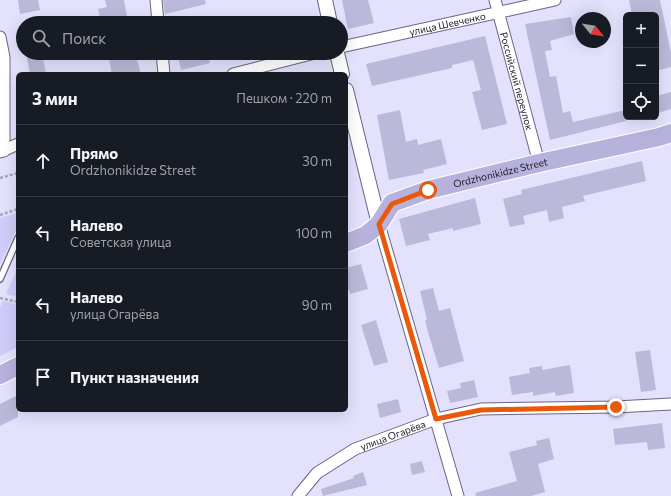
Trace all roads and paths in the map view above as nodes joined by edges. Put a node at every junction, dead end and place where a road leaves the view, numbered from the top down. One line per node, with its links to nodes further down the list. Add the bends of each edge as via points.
1 (156, 0): 6 (street)
2 (325, 0): 7 (street)
3 (495, 0): 5 (street, Российский переулок)
4 (555, 0): 5 (street, улица Шевченко)
5 (498, 14): 9 (street, улица Шевченко); 20 (street, Российский переулок)
6 (157, 16)
7 (328, 16)
8 (0, 37): 19 (street, via 4,57)
9 (348, 46)
10 (163, 60): 13 (street)
11 (288, 60): 14 (street)
12 (339, 60): 15 (street)
13 (164, 72)
14 (241, 72)
15 (342, 72)
16 (348, 98): 25 (street)
17 (671, 133): 20 (main road, Ordzhonikidze Street)
18 (16, 145): 19 (street)
19 (2, 152)
20 (539, 163): 25 (main road, Ordzhonikidze Street, via 428,190 392,204)
21 (16, 174): 22 (path)
22 (0, 178)
23 (16, 210): 24 (path)
24 (0, 215)
25 (379, 224): 27 (main road, Ordzhonikidze Street, via 366,235); 34 (street)
26 (16, 243): 28 (lane)
27 (348, 243)
28 (0, 279)
29 (0, 298): 30 (path)
30 (16, 302)
31 (16, 367): 32 (main road)
32 (0, 375)
33 (671, 404): 34 (street, улица Огарёва, via 481,410)
34 (436, 419): 35 (street, улица Огарёва, via 356,449 317,473); 36 (street)
35 (298, 496)
36 (458, 496)

